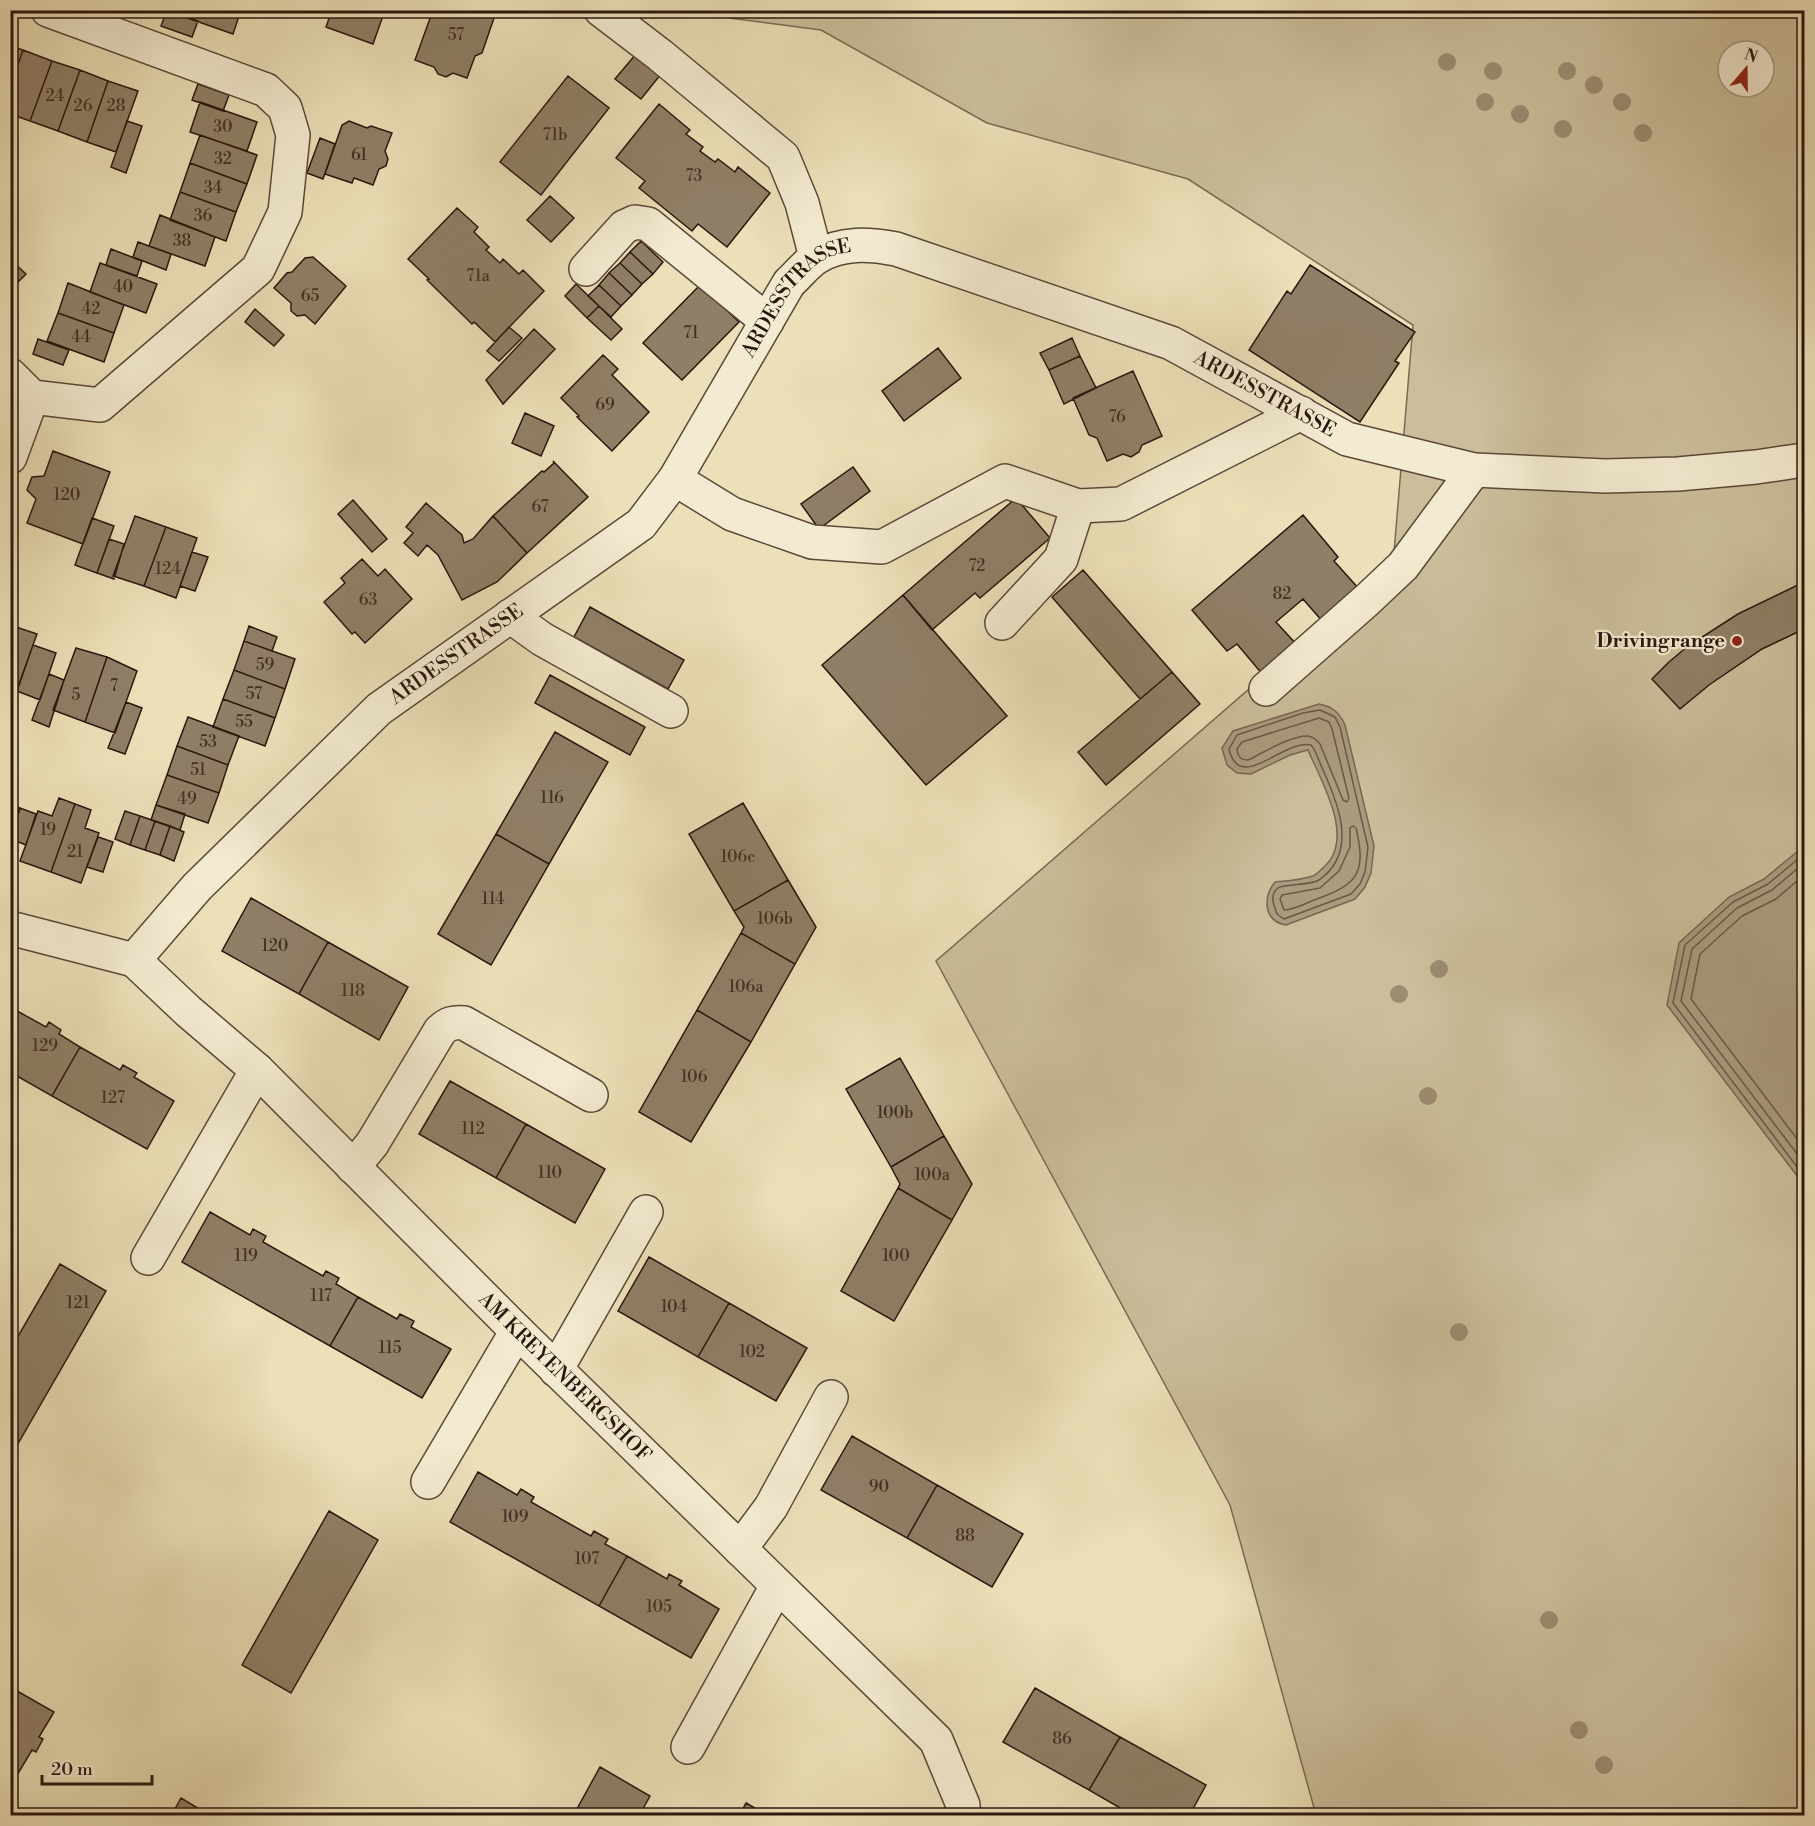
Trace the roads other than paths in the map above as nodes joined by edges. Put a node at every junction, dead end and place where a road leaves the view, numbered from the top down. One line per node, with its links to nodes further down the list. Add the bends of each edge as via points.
1 (48, 10): 6 (street, via 266,90 285,108 293,135 285,212 258,269 100,405)
2 (601, 10): 3 (street, via 783,157 802,203)
3 (816, 257): 5 (street, ARDESSTRASSE, via 789,283); 7 (street, ARDESSTRASSE, via 843,247 869,244 896,249 1171,343)
4 (586, 269): 5 (street, via 624,227 635,222 648,224)
5 (767, 321): 11 (street, ARDESSTRASSE)
6 (21, 386): 8 (street)
7 (1301, 413): 10 (street, ARDESSTRASSE, via 1347,438); 12 (street, via 1121,504)
8 (10, 457)
9 (1804, 460): 10 (street, ARDESSTRASSE, via 1678,474 1605,476)
10 (1474, 470): 15 (street, via 1404,566)
11 (675, 479): 12 (street, via 732,514 812,543 882,546 1005,481); 13 (street, ARDESSTRASSE, via 641,524)
12 (1078, 506): 14 (street, via 1061,559)
13 (510, 616): 16 (street, via 542,639); 18 (street, ARDESSTRASSE, via 379,709 197,886)
14 (1002, 623)
15 (1266, 689)
16 (671, 711)
17 (10, 928): 18 (street)
18 (134, 960): 19 (street, AM KREYENBERGSHOF)
19 (257, 1070): 21 (street, AM KREYENBERGSHOF); 23 (street)
20 (591, 1095): 21 (street, via 464,1023 454,1022 440,1031 372,1144)
21 (353, 1167): 24 (street, AM KREYENBERGSHOF)
22 (646, 1212): 25 (street)
23 (148, 1258)
24 (517, 1331): 25 (street, AM KREYENBERGSHOF); 27 (street)
25 (556, 1370): 28 (street, AM KREYENBERGSHOF)
26 (831, 1397): 28 (street, via 771,1507)
27 (428, 1482)
28 (740, 1549): 29 (street, AM KREYENBERGSHOF)
29 (777, 1586): 30 (street); 31 (street, AM KREYENBERGSHOF, via 936,1740 963,1805)
30 (688, 1747)
31 (963, 1815)

